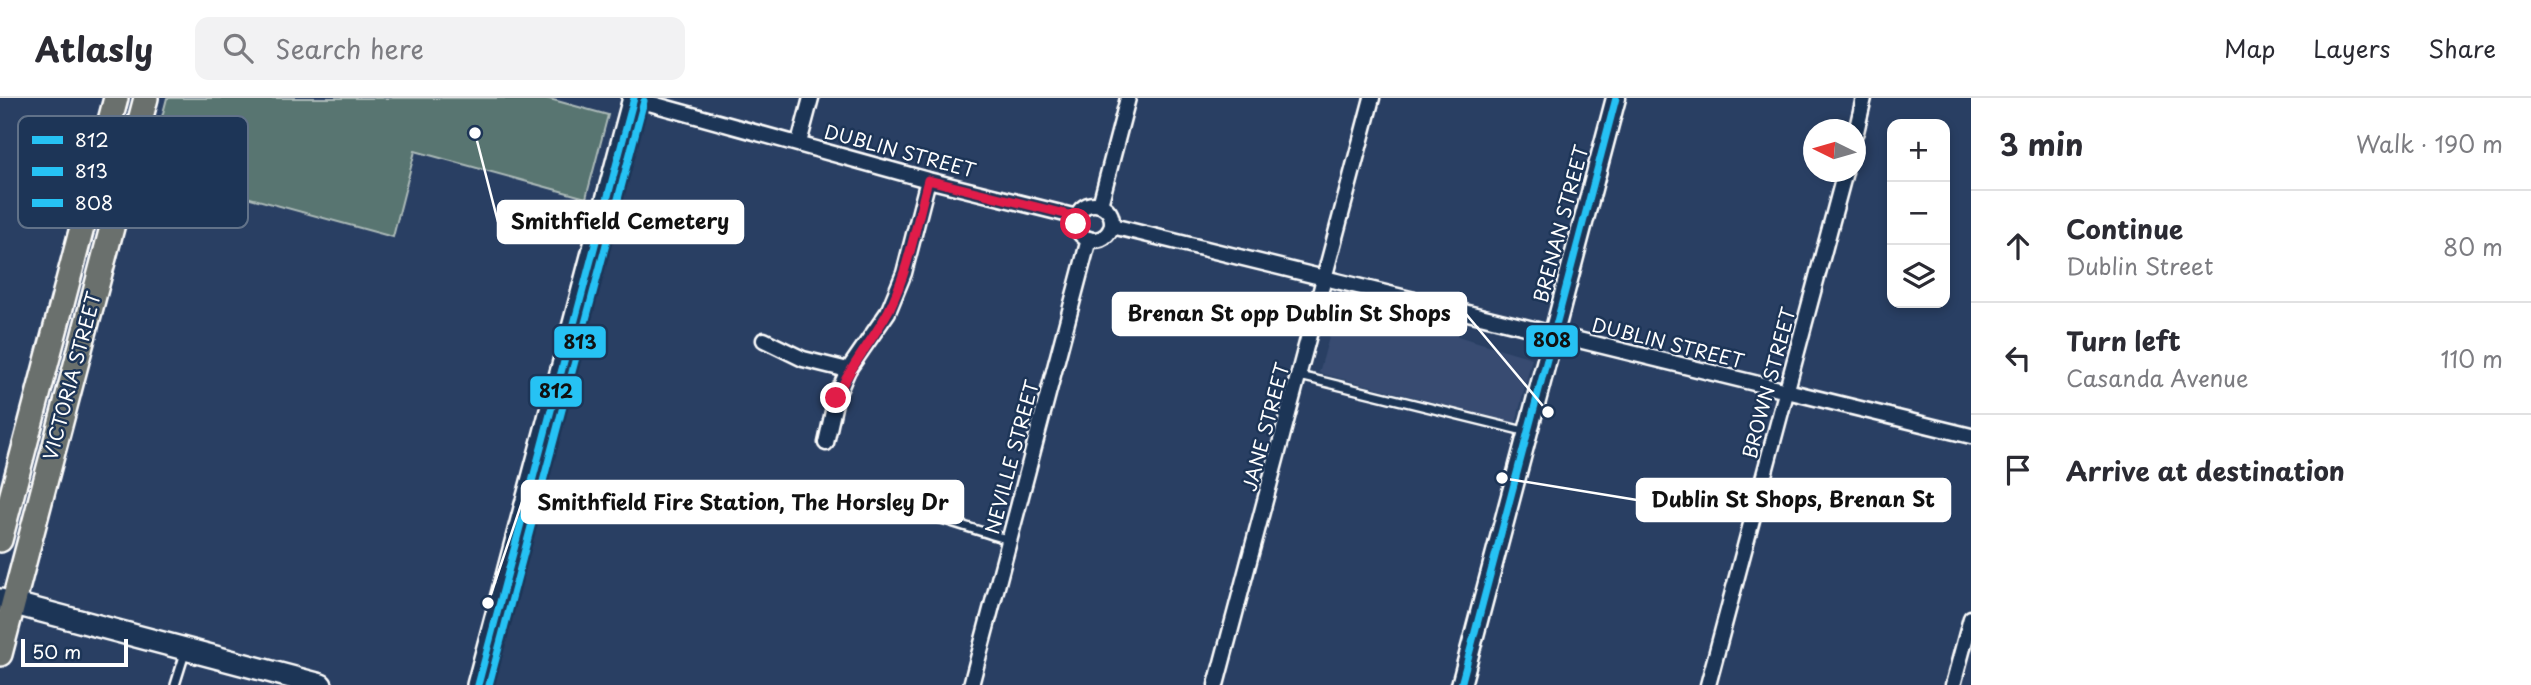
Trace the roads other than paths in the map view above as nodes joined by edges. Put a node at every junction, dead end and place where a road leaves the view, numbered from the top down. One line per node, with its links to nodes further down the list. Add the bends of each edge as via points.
1 (116, 98): 9 (main road, VICTORIA STREET)
2 (146, 98): 10 (main road, VICTORIA STREET)
3 (633, 98): 12 (street, DUBLIN STREET); 39 (main road)
4 (811, 98): 12 (street)
5 (1128, 98): 15 (street)
6 (1372, 98): 21 (street, JANE STREET)
7 (1616, 98): 22 (street, BRENAN STREET)
8 (1864, 98): 11 (street)
9 (111, 116)
10 (141, 116)
11 (1859, 119)
12 (799, 143): 13 (street, DUBLIN STREET)
13 (928, 180): 16 (street, DUBLIN STREET); 24 (street, via 904,273 888,312)
14 (1842, 182): 26 (street, BROWN STREET)
15 (1100, 205): 16 (street, via 1087,205); 17 (street, via 1109,211)
16 (1077, 217): 20 (street, via 1079,232)
17 (1112, 226): 20 (street, via 1098,240); 21 (street, DUBLIN STREET)
18 (82, 228): 31 (main road, VICTORIA STREET)
19 (110, 228): 33 (main road, VICTORIA STREET)
20 (1089, 239): 32 (street, NEVILLE STREET)
21 (1323, 279): 22 (street, DUBLIN STREET); 25 (street, JANE STREET)
22 (1553, 333): 26 (street, DUBLIN STREET); 27 (street, BRENAN STREET)
23 (764, 340): 24 (street, via 803,359)
24 (848, 370): 29 (street)
25 (1300, 376): 27 (lane); 41 (street, JANE STREET)
26 (1786, 392): 28 (street, DUBLIN STREET); 43 (street, BROWN STREET)
27 (1528, 432): 42 (street, BRENAN STREET)
28 (1971, 436)
29 (826, 443)
30 (817, 497): 32 (lane, via 867,500)
31 (0, 540)
32 (1010, 540): 40 (street, NEVILLE STREET)
33 (7, 601): 35 (main road); 36 (main road, VICTORIA STREET)
34 (1971, 618): 44 (street)
35 (186, 649): 37 (lane); 38 (main road)
36 (0, 654)
37 (175, 685)
38 (321, 685)
39 (478, 685)
40 (971, 685)
41 (1216, 685)
42 (1461, 685)
43 (1708, 685)
44 (1954, 685)

